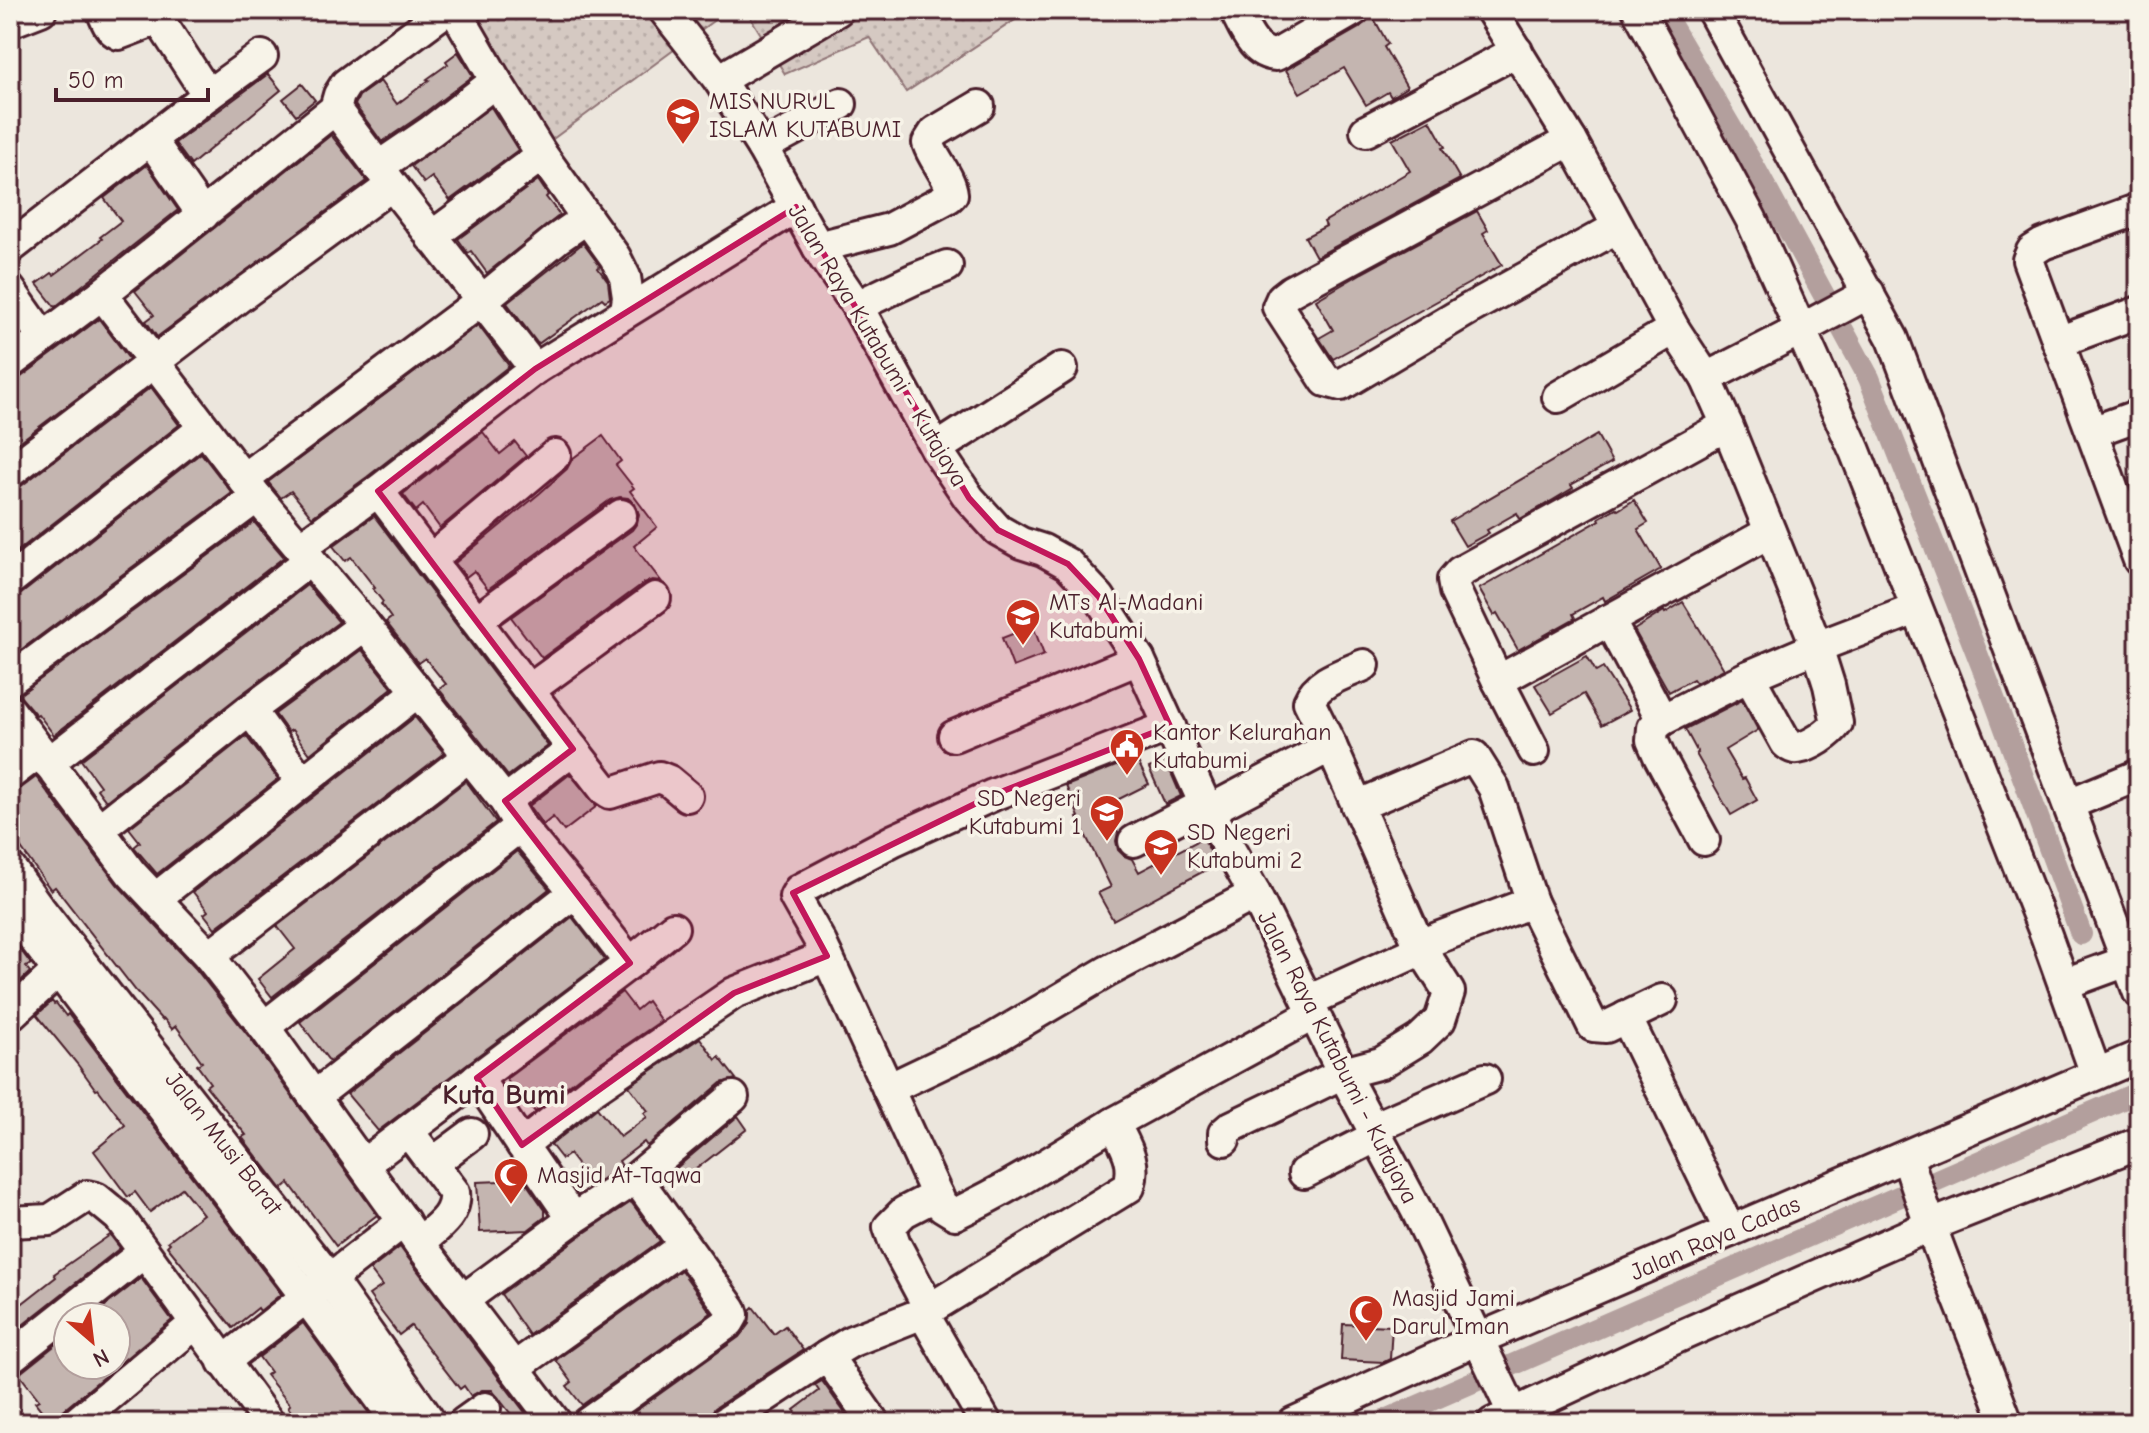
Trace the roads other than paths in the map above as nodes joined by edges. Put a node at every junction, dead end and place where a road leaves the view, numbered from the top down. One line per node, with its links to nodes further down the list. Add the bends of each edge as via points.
1 (41, 10): 12 (street)
2 (102, 10): 17 (street, via 109,27 119,34 160,21)
3 (446, 10): 20 (street, via 346,84)
4 (455, 10): 16 (street)
5 (664, 10): 15 (street, Jalan Raya Kutabumi - Kutajaya)
6 (838, 10): 15 (street)
7 (1235, 10): 8 (street, via 1258,51 1276,55)
8 (1354, 10)
9 (1491, 10): 13 (street)
10 (1638, 10): 44 (street, via 1751,219)
11 (1712, 10): 38 (street)
12 (10, 22)
13 (1517, 51): 21 (street); 23 (street)
14 (262, 56): 17 (street)
15 (719, 80): 24 (street, Jalan Raya Kutabumi - Kutajaya)
16 (496, 81): 25 (street); 26 (street, via 431,131)
17 (208, 95): 22 (street)
18 (841, 104): 24 (street)
19 (979, 106): 33 (street, via 935,132 928,143 950,184 949,197 889,229)
20 (335, 109): 26 (street); 29 (street)
21 (1366, 131)
22 (151, 140): 29 (street); 34 (street)
23 (1571, 140): 31 (street); 31 (street, via 1291,291 1278,307 1326,381 1341,385)
24 (762, 147): 27 (street, Jalan Raya Kutabumi - Kutajaya)
25 (542, 155): 30 (street); 32 (street)
26 (385, 176): 32 (street); 48 (street)
27 (796, 207): 33 (street, Jalan Raya Kutabumi - Kutajaya); 41 (street)
28 (2139, 209): 46 (street, via 2032,251 2028,260)
29 (203, 215): 37 (street)
30 (587, 218): 39 (street); 41 (street, via 625,277)
31 (1618, 227): 43 (street)
32 (431, 237): 39 (street)
33 (818, 247): 40 (street, Jalan Raya Kutabumi - Kutajaya)
34 (10, 248)
35 (947, 266): 40 (street)
36 (10, 290): 45 (street)
37 (102, 294): 45 (street); 48 (street)
38 (1862, 296): 44 (street); 96 (street, via 1893,339)
39 (481, 301): 50 (street); 60 (street)
40 (857, 306): 57 (street, Jalan Raya Kutabumi - Kutajaya)
41 (626, 311): 50 (street)
42 (2139, 312): 46 (street)
43 (1674, 329): 51 (street); 52 (street)
44 (1800, 330): 51 (street); 70 (street, via 1855,451)
45 (43, 337): 47 (street)
46 (2058, 342): 56 (street)
47 (10, 363)
48 (154, 364): 55 (street); 59 (street)
49 (1062, 368): 57 (street)
50 (535, 369): 61 (street)
51 (1706, 378): 54 (street)
52 (1558, 397)
53 (2139, 415): 56 (street)
54 (1727, 425): 64 (street); 79 (street, via 1455,576 1455,591)
55 (204, 428): 60 (street); 68 (street)
56 (2092, 432): 63 (street)
57 (936, 449): 75 (street, Jalan Raya Kutabumi - Kutajaya, via 998,530 1068,564 1099,597)
58 (555, 455): 66 (street)
59 (10, 472)
60 (250, 488): 65 (street); 78 (street)
61 (378, 491): 65 (street); 66 (street)
62 (621, 515): 71 (street)
63 (2133, 522): 67 (street)
64 (1770, 532): 72 (street); 74 (street)
65 (305, 554): 73 (street); 91 (street)
66 (430, 560): 71 (street)
67 (2139, 560)
68 (10, 580)
69 (655, 598): 80 (street)
70 (1916, 609): 74 (street); 116 (street)
71 (477, 620): 80 (street)
72 (1609, 620): 79 (street); 84 (street)
73 (365, 625): 81 (street); 82 (street)
74 (1817, 647): 77 (street); 77 (street, via 1837,723 1803,746 1786,743)
75 (1139, 659): 85 (street, Jalan Raya Kutabumi - Kutajaya); 86 (street)
76 (1364, 665): 87 (street, via 1313,691 1309,702)
77 (1749, 676): 84 (street)
78 (10, 680)
79 (1498, 681): 89 (street)
80 (529, 690): 88 (street)
81 (417, 692): 90 (street); 94 (street)
82 (250, 710): 94 (street); 100 (street)
83 (10, 711): 91 (street)
84 (1662, 720): 101 (street, via 1653,728 1652,740)
85 (1170, 726): 98 (street, Jalan Raya Kutabumi - Kutajaya); 112 (street, via 993,795 799,890 795,897)
86 (954, 736)
87 (1331, 746): 97 (street); 98 (street)
88 (573, 749): 95 (street, via 610,793 659,777); 99 (street)
89 (1534, 751)
90 (469, 756): 99 (street); 111 (street)
91 (44, 757): 92 (street); 100 (street)
92 (10, 774)
93 (2139, 775): 96 (street)
94 (302, 782): 106 (street)
95 (687, 796)
96 (2069, 804): 113 (street)
97 (1357, 806): 107 (street, via 1474,756 1494,788); 110 (street)
98 (1206, 807): 102 (street); 105 (street, Jalan Raya Kutabumi - Kutajaya)
99 (512, 814): 104 (street); 122 (street)
100 (98, 830): 106 (street)
101 (1704, 840)
102 (1134, 841)
103 (10, 868): 114 (street, Jalan Musi Barat)
104 (575, 892): 115 (street); 129 (street)
105 (1255, 894): 119 (street, Jalan Raya Kutabumi - Kutajaya); 128 (street, via 991,1040)
106 (156, 898): 111 (street)
107 (1532, 902): 110 (street); 121 (street, via 1593,1026 1606,1027)
108 (10, 907): 114 (street, Jalan Musi Barat)
109 (673, 928): 115 (street)
110 (1419, 945): 119 (street); 124 (street, via 1449,992 1440,1020 1381,1063)
111 (209, 956): 122 (street)
112 (827, 956): 128 (street); 137 (street, via 734,993 589,1092)
113 (2127, 961): 116 (street); 117 (street)
114 (67, 963): 120 (street); 150 (street, Jalan Musi Barat)
115 (630, 963): 126 (street)
116 (2064, 984): 125 (street)
117 (2139, 993)
118 (1662, 1000): 121 (street)
119 (1311, 1008): 124 (street, Jalan Raya Kutabumi - Kutajaya); 131 (street)
120 (10, 1015)
121 (1626, 1017): 146 (street)
122 (264, 1027): 129 (street)
123 (2139, 1056): 125 (street, Jalan Raya Cadas)
124 (1343, 1073): 133 (street, Jalan Raya Kutabumi - Kutajaya); 135 (street, via 1231,1127)
125 (2096, 1074): 142 (street, Jalan Raya Cadas)
126 (477, 1078): 132 (street); 137 (street)
127 (1485, 1079): 133 (street)
128 (888, 1089): 143 (street)
129 (315, 1096): 139 (street)
130 (733, 1097): 141 (street)
131 (1114, 1123): 143 (street, via 955,1214); 152 (street, via 1131,1157 1129,1187)
132 (408, 1131): 138 (street); 139 (street)
133 (1375, 1132): 140 (street); 154 (street, Jalan Raya Kutabumi - Kutajaya)
134 (472, 1134): 138 (street)
135 (1224, 1140)
136 (2139, 1143): 142 (street)
137 (522, 1145): 144 (street)
138 (433, 1163): 147 (street, via 454,1192 455,1203 449,1216)
139 (364, 1164): 147 (street)
140 (1304, 1173)
141 (636, 1178): 144 (street); 148 (street)
142 (1918, 1189): 146 (street, Jalan Raya Cadas); 160 (street, via 1678,1337); 171 (street)
143 (937, 1195): 152 (street, via 904,1212 889,1227)
144 (573, 1219): 151 (street)
145 (10, 1222): 149 (street, via 50,1220 87,1196 96,1198 119,1217)
146 (1730, 1231): 154 (street, Jalan Raya Cadas)
147 (412, 1232): 150 (street); 151 (street)
148 (684, 1246): 158 (street); 166 (street, via 733,1315)
149 (143, 1253): 153 (street); 156 (street)
150 (318, 1287): 157 (street); 163 (street, Jalan Musi Barat); 164 (street, Jalan Musi Barat)
151 (463, 1300): 158 (street)
152 (926, 1311): 155 (street); 169 (street)
153 (196, 1323): 157 (street); 161 (street)
154 (1482, 1348): 160 (street, Jalan Raya Kutabumi - Kutajaya); 170 (street, Jalan Raya Cadas)
155 (827, 1356): 159 (street); 168 (street)
156 (10, 1358)
157 (223, 1362): 162 (street)
158 (514, 1368): 165 (street)
159 (763, 1413): 167 (street)
160 (1508, 1416)
161 (92, 1418)
162 (269, 1423)
163 (398, 1423)
164 (431, 1423)
165 (556, 1423)
166 (588, 1423)
167 (725, 1423)
168 (874, 1423)
169 (986, 1423)
170 (1293, 1423)
171 (2007, 1423)

